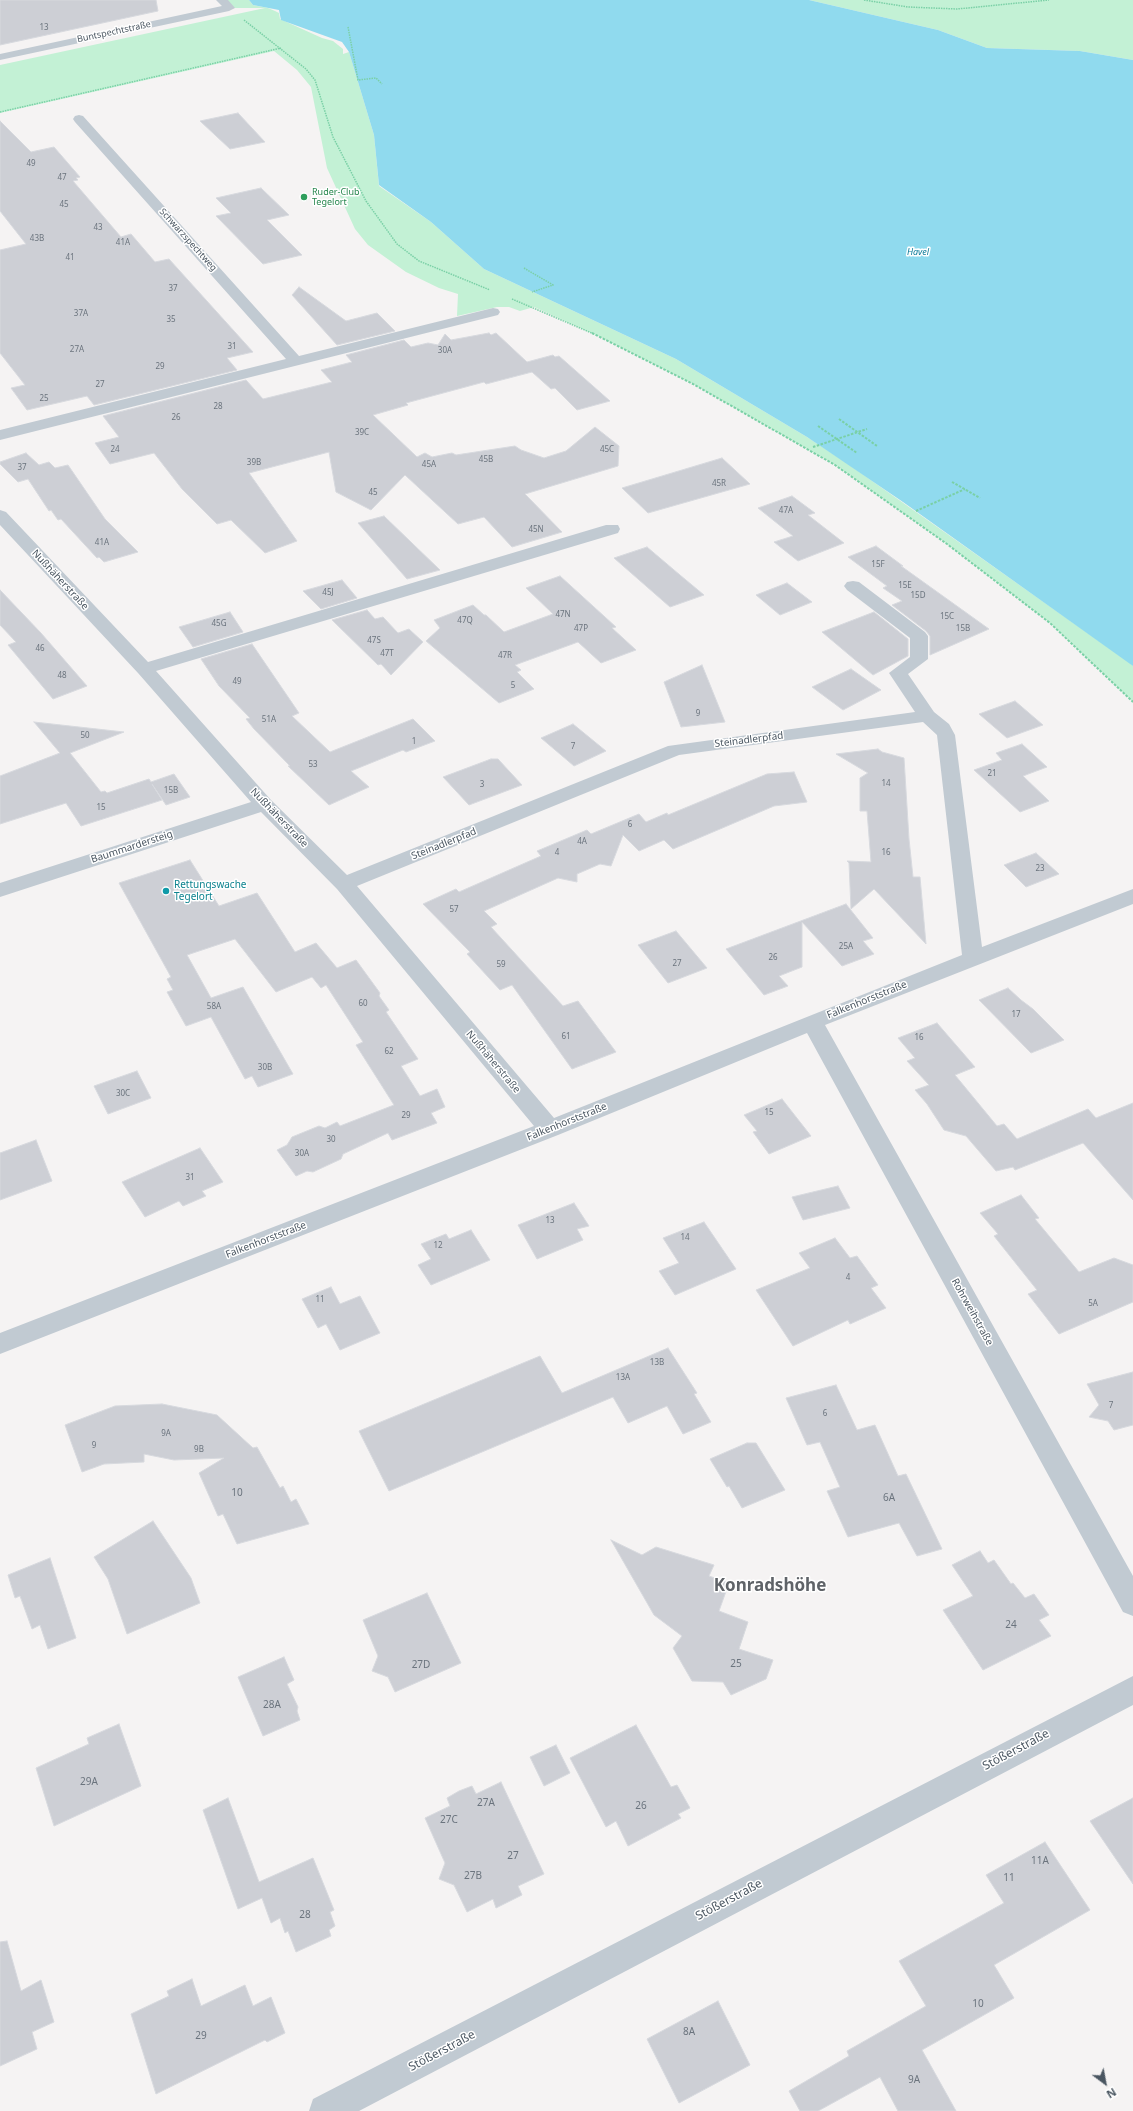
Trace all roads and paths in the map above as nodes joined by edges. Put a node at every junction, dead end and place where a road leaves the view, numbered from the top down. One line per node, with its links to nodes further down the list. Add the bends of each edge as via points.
1 (864, 0): 2 (path, via 908,7 957,9)
2 (1049, 0)
3 (225, 4): 5 (path); 6 (street, Buntspechtstraße)
4 (348, 27): 7 (path, via 358,80 376,78)
5 (282, 48): 8 (path); 11 (path, via 315,80 333,137 366,201 397,244 419,261)
6 (0, 57)
7 (382, 84)
8 (0, 112)
9 (79, 119): 15 (street, Schwarzspechtweg)
10 (524, 268): 12 (path, via 553,285)
11 (494, 292)
12 (532, 292)
13 (508, 297): 35 (path, via 618,346 693,384 835,465 947,544 1050,622)
14 (493, 312): 15 (street)
15 (296, 361): 20 (street)
16 (838, 419): 19 (path)
17 (818, 426): 21 (path)
18 (867, 429): 19 (path)
19 (858, 432): 21 (path); 22 (path)
20 (0, 436)
21 (837, 439): 23 (path); 24 (path)
22 (877, 446)
23 (813, 447)
24 (857, 453)
25 (952, 482): 26 (path)
26 (965, 489): 27 (path); 28 (path)
27 (980, 498)
28 (916, 511)
29 (0, 515): 31 (street, Nußhäherstraße)
30 (612, 529): 34 (street)
31 (19, 536): 32 (street); 34 (street, Nußhäherstraße)
32 (0, 542)
33 (853, 586): 36 (street, via 919,636 919,659 898,673)
34 (144, 669): 37 (street, Nußhäherstraße)
35 (1133, 702)
36 (927, 716): 38 (street, Steinadlerpfad, via 675,750); 41 (street, via 942,728 946,735)
37 (264, 804): 38 (street, Nußhäherstraße); 39 (street, Baummardersteig)
38 (344, 884): 43 (street, Nußhäherstraße)
39 (0, 890)
40 (1133, 896): 41 (street, Falkenhorststraße)
41 (973, 958): 42 (street, Falkenhorststraße)
42 (812, 1022): 43 (street, Falkenhorststraße); 45 (street, Rohrweihstraße)
43 (550, 1129): 44 (street, Falkenhorststraße)
44 (0, 1344)
45 (1133, 1603)
46 (1133, 1690): 47 (street, Stößerstraße)
47 (326, 2111)

